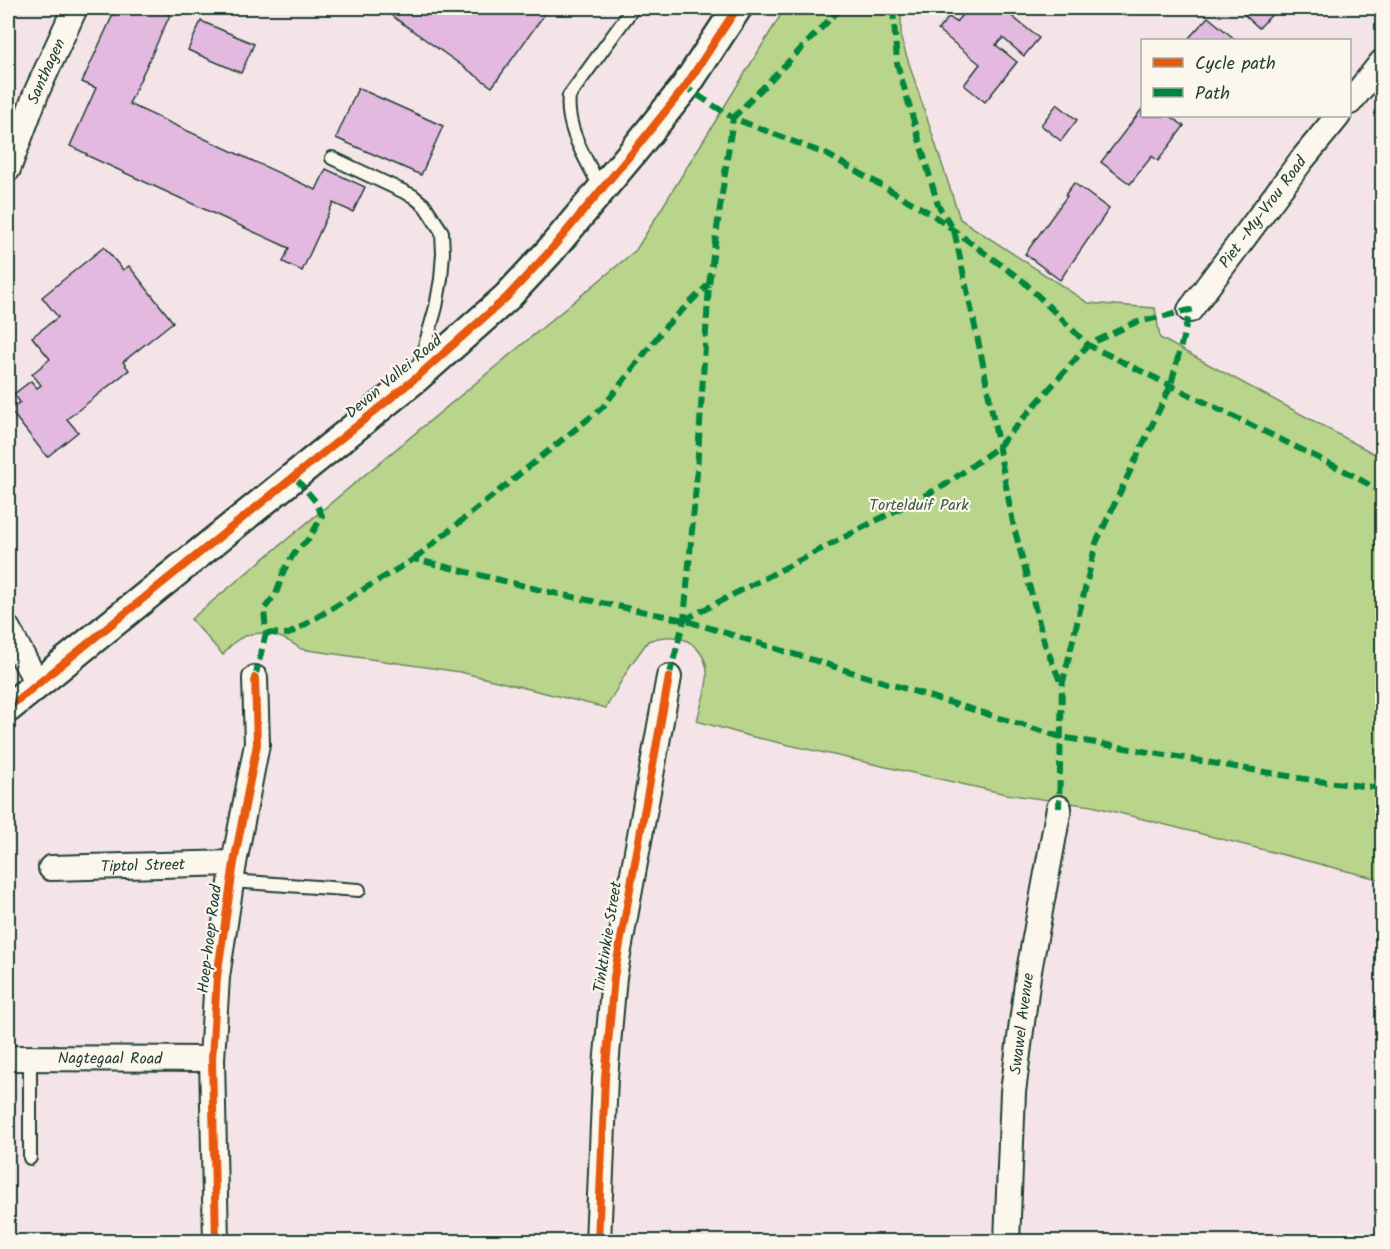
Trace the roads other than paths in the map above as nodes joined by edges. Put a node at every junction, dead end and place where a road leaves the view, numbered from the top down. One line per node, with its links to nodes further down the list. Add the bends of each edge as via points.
1 (75, 8): 8 (street, Santhagen, via 37,91)
2 (633, 8): 9 (lane, via 569,96 571,125)
3 (731, 11): 9 (street, Devon Vallei Road, via 685,87)
4 (1383, 62): 5 (street)
5 (1351, 101)
6 (1337, 117): 10 (street, Piet -My-Vrou Road)
7 (332, 158): 11 (lane, via 413,196 425,206 442,232 441,279)
8 (8, 169)
9 (601, 190): 11 (street, Devon Vallei Road, via 507,297)
10 (1190, 310)
11 (417, 377): 15 (street, Devon Vallei Road)
12 (8, 629): 15 (street)
13 (669, 677): 25 (street, Tinktinkie Street, via 614,977)
14 (255, 678): 19 (street, Hoep-hoep Road, via 257,744)
15 (37, 683): 16 (street, Devon Vallei Road)
16 (8, 708)
17 (1059, 808): 26 (street, Swawel Avenue, via 1028,976 1013,1092)
18 (51, 868): 19 (street, Tiptol Street)
19 (233, 872): 20 (lane); 22 (street, Hoep-hoep Road, via 217,977)
20 (359, 891)
21 (19, 1058): 22 (street, Nagtegaal Road); 23 (lane)
22 (212, 1059): 24 (street, Hoep-hoep Road)
23 (30, 1158)
24 (216, 1242)
25 (598, 1242)
26 (1007, 1242)

